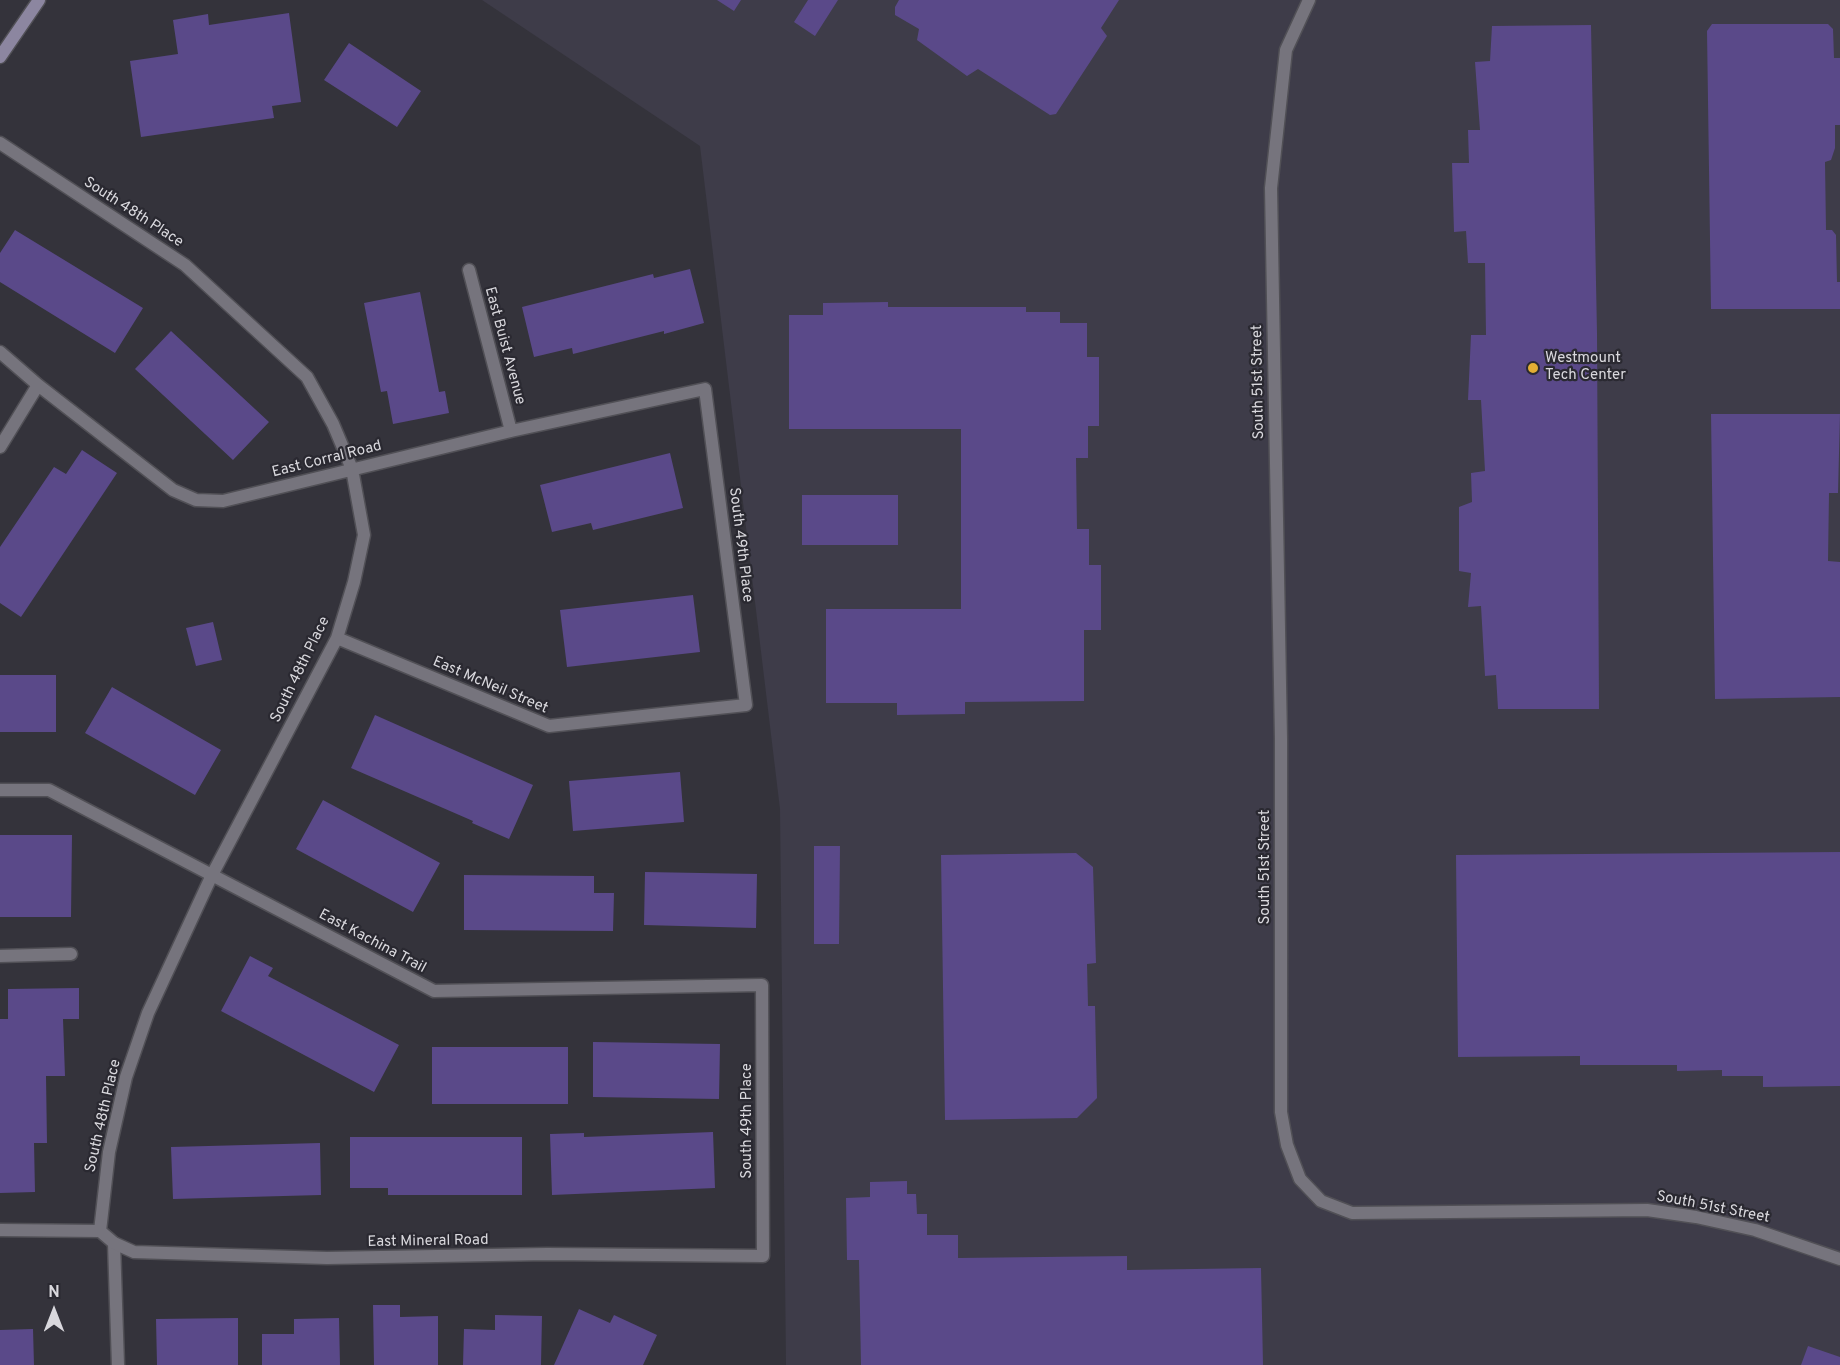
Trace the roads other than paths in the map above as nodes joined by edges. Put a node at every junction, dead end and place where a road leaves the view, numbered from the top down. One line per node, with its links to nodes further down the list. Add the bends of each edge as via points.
1 (39, 0): 3 (main road)
2 (1309, 0): 23 (street, South 51st Street, via 1286,50 1270,188 1281,739 1281,1112 1287,1145 1300,1179 1322,1201 1352,1213 1647,1210 1755,1230)
3 (0, 57)
4 (0, 143): 11 (street, South 48th Place, via 185,265 307,377)
5 (469, 270): 9 (street, East Buist Avenue)
6 (0, 352): 7 (street, East Corral Road)
7 (38, 385): 10 (street); 11 (street, East Corral Road, via 173,490 196,500 223,501)
8 (705, 389): 9 (street, East Corral Road); 13 (street, South 49th Place)
9 (511, 431): 11 (street, East Corral Road)
10 (0, 447)
11 (352, 469): 12 (street, South 48th Place, via 364,535)
12 (337, 638): 13 (street, East McNeil Street, via 549,726); 15 (street, South 48th Place)
13 (746, 705)
14 (0, 790): 15 (street, East Kachina Trail, via 50,790)
15 (212, 875): 18 (street, East Kachina Trail, via 434,991); 20 (street, South 48th Place, via 148,1013 126,1077 109,1152)
16 (71, 954): 17 (street)
17 (0, 956)
18 (762, 985): 22 (street, South 49th Place)
19 (0, 1230): 20 (street)
20 (100, 1231): 21 (street, East Mineral Road)
21 (114, 1243): 22 (street, East Mineral Road, via 134,1252 327,1258); 24 (street)
22 (763, 1256)
23 (1840, 1259)
24 (118, 1365)

